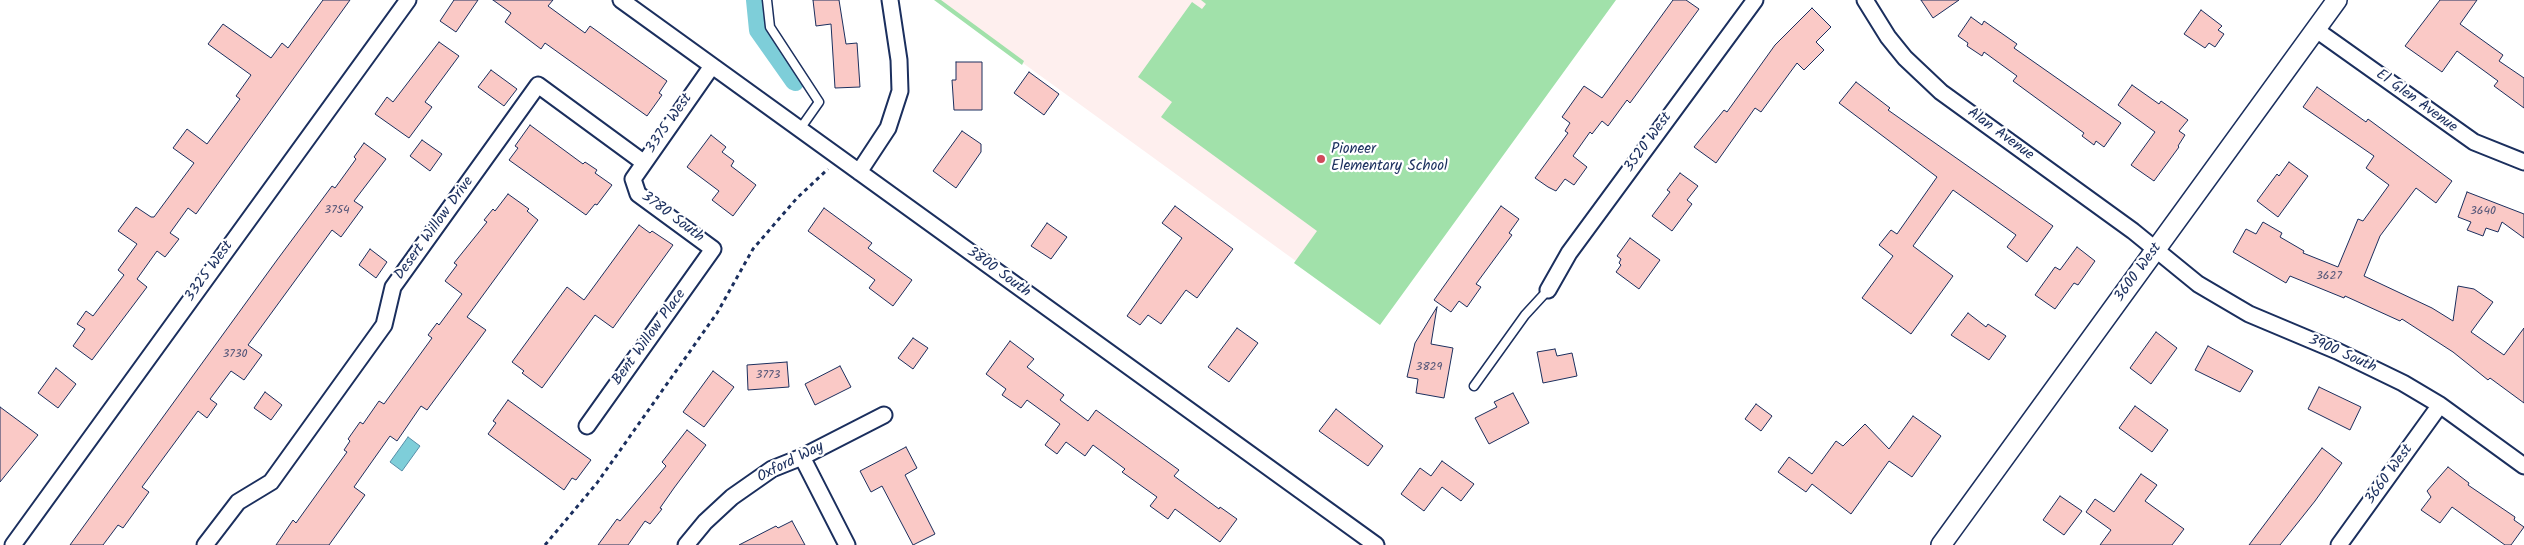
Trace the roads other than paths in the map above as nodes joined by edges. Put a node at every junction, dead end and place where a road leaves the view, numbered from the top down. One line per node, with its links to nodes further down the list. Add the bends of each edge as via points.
1 (408, 0): 25 (street, 3325 West)
2 (621, 0): 9 (street, 3800 South)
3 (767, 0): 10 (lane, via 770,27 819,102)
4 (890, 0): 13 (street, via 900,91 888,128)
5 (1755, 0): 17 (street, 3520 West, via 1569,253)
6 (1865, 0): 16 (street, Alan Avenue, via 1905,58 1941,92)
7 (2336, 0): 8 (street, 3600 West)
8 (2315, 29): 12 (street, El Glen Avenue, via 2474,142); 16 (street, 3600 West)
9 (712, 66): 10 (street, 3800 South); 11 (street, 3375 West)
10 (800, 129): 13 (street, 3800 South)
11 (643, 162): 14 (street, 3375 West); 26 (street, Desert Willow Drive, via 538,86 393,287 386,322 271,482 238,502)
12 (2524, 162)
13 (859, 172): 24 (street, 3800 South)
14 (633, 184): 15 (street, 3780 South, via 644,199)
15 (713, 249): 21 (street, Bent Willow Place)
16 (2155, 250): 19 (street, 3900 South, via 2198,284 2250,314 2403,382); 29 (street, 3600 West)
17 (1548, 290): 18 (lane, via 1525,315)
18 (1474, 386)
19 (2440, 405): 23 (street, 3900 South); 30 (street, 3660 West)
20 (884, 415): 22 (street, Oxford Way)
21 (587, 426)
22 (802, 457): 27 (street, Oxford Way, via 772,469 746,486 712,515); 28 (street)
23 (2524, 466)
24 (1371, 543)
25 (13, 545)
26 (206, 545)
27 (686, 545)
28 (848, 545)
29 (1941, 545)
30 (2339, 545)

